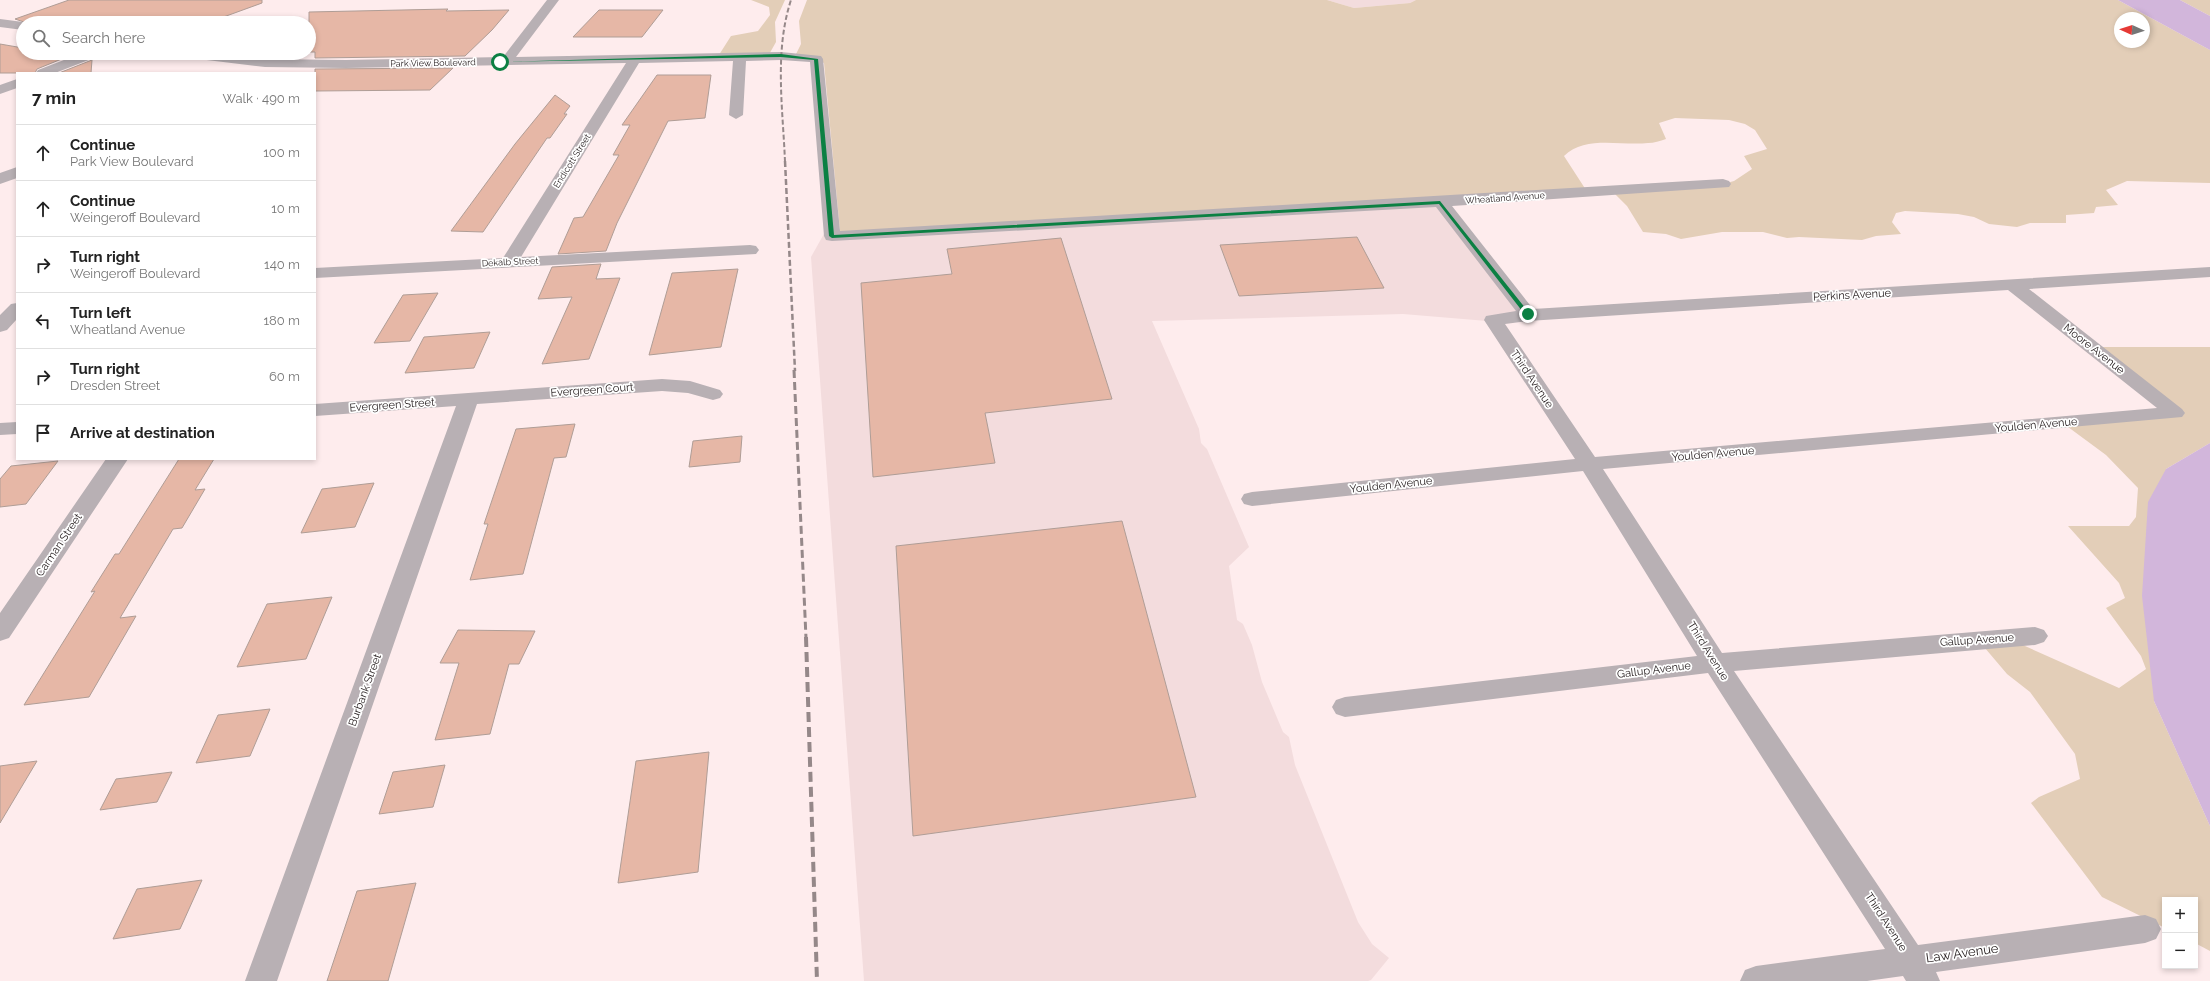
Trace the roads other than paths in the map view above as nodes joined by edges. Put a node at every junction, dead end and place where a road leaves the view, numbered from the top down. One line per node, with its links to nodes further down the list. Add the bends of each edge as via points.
1 (553, 0): 8 (street)
2 (0, 22): 3 (street)
3 (16, 25)
4 (740, 58): 5 (street, Park View Boulevard); 16 (street); 21 (street, Park View Boulevard, via 781,56 816,59)
5 (635, 59): 8 (street, Park View Boulevard); 23 (street, Endicott Street)
6 (76, 60): 11 (street)
7 (240, 60): 9 (street, Park View Boulevard)
8 (506, 62): 10 (street, Park View Boulevard)
9 (265, 63): 10 (street, Park View Boulevard); 12 (street)
10 (296, 64): 13 (street)
11 (46, 72)
12 (244, 72)
13 (287, 72)
14 (16, 83): 15 (street)
15 (0, 90)
16 (736, 115)
17 (16, 172): 18 (street)
18 (0, 179)
19 (1723, 184): 20 (street, Wheatland Avenue)
20 (1440, 202): 21 (street, Wheatland Avenue); 30 (street)
21 (832, 236)
22 (750, 250): 23 (street, Dekalb Street)
23 (509, 262): 25 (street, Dekalb Street)
24 (2210, 272): 26 (street, Perkins Avenue)
25 (316, 273)
26 (2013, 284): 30 (street, Perkins Avenue); 36 (street, Moore Avenue)
27 (0, 303): 28 (street)
28 (16, 305)
29 (16, 309): 32 (street)
30 (1528, 314): 31 (street, Perkins Avenue)
31 (1493, 320): 40 (street, Third Avenue)
32 (0, 326)
33 (713, 394): 34 (street, Evergreen Court, via 690,387 662,385)
34 (469, 400): 35 (street, Evergreen Street); 48 (street, Burbank Street)
35 (316, 410)
36 (2175, 413): 40 (street, Youlden Avenue)
37 (16, 428): 38 (street)
38 (0, 429)
39 (117, 460): 42 (street, Carman Street)
40 (1589, 464): 41 (street, Youlden Avenue); 44 (street, Third Avenue)
41 (1252, 499)
42 (0, 632)
43 (2035, 636): 44 (street, Gallup Avenue)
44 (1715, 663): 45 (street, Gallup Avenue); 47 (street, Third Avenue)
45 (1345, 707)
46 (2145, 929): 47 (street, Law Avenue)
47 (1917, 971): 49 (street, Law Avenue)
48 (261, 981)
49 (1756, 981)

